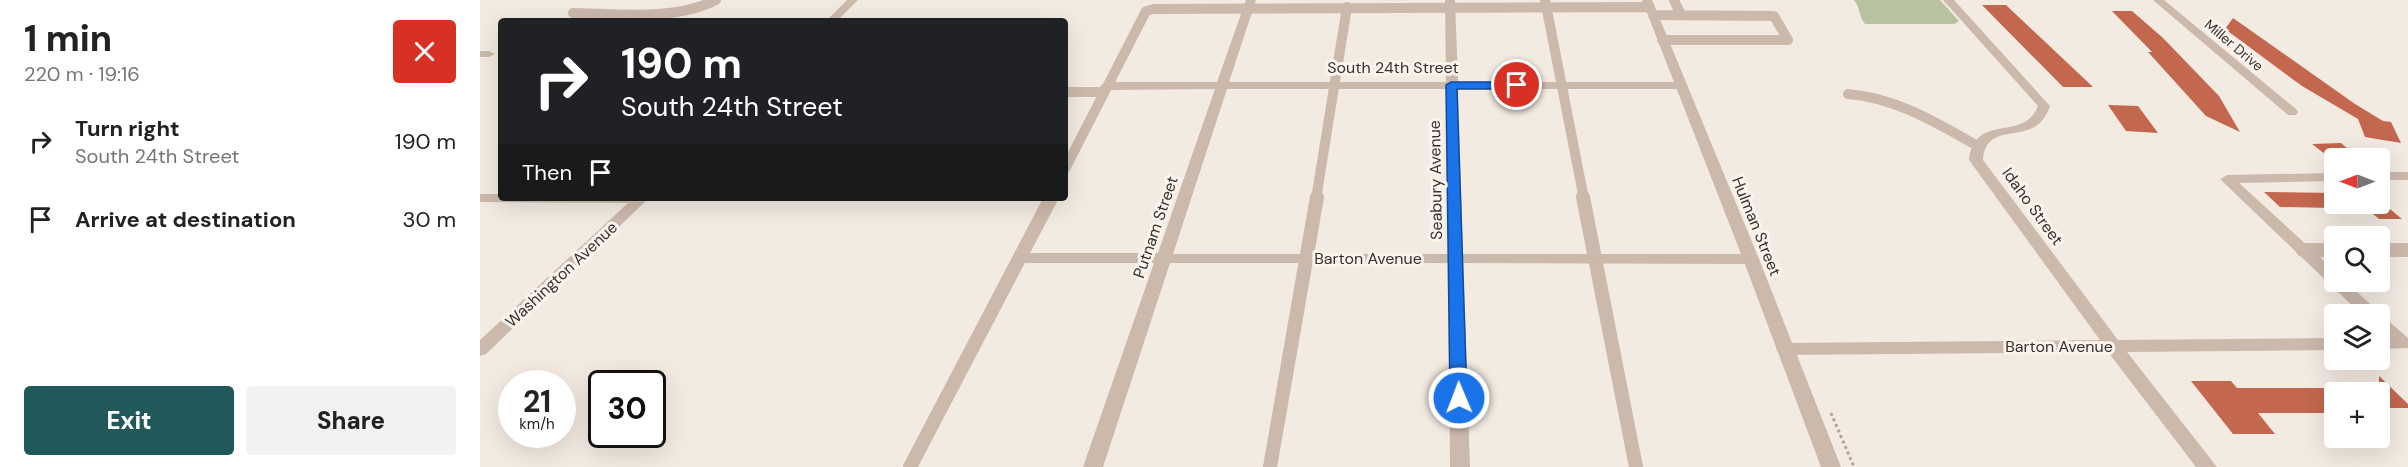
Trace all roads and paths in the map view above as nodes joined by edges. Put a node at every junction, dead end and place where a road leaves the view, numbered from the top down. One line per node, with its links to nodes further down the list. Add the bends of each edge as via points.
1 (716, 0): 11 (lane, via 707,7 675,12)
2 (853, 0): 13 (street)
3 (1674, 0): 12 (lane)
4 (1948, 0): 24 (street, via 2044,106 2043,116 2035,124 1987,135)
5 (2158, 0): 23 (street, Miller Drive)
6 (1250, 3): 9 (lane); 18 (street, Putnam Street); 20 (lane, via 1146,11)
7 (1450, 3): 8 (lane); 9 (lane); 15 (street, Seabury Avenue)
8 (1546, 4): 10 (lane); 16 (lane)
9 (1347, 7): 19 (lane)
10 (1650, 7): 12 (lane); 14 (street, Hulman Street)
11 (573, 13)
12 (1681, 15): 14 (lane, via 1774,16 1788,40)
13 (834, 18)
14 (1662, 40): 17 (street, Hulman Street)
15 (1451, 85): 16 (street, South 24th Street); 19 (street, South 24th Street); 41 (street, Seabury Avenue)
16 (1562, 85): 17 (street, South 24th Street); 42 (lane)
17 (1681, 85): 40 (street, Hulman Street)
18 (1223, 86): 19 (street, South 24th Street); 20 (street, South 24th Street); 38 (street, Putnam Street)
19 (1334, 86): 39 (lane)
20 (1104, 89): 21 (lane); 25 (lane)
21 (1068, 92)
22 (1848, 94): 24 (lane, via 1869,94 1896,102)
23 (2292, 112)
24 (1978, 146): 50 (street, Idaho Street, via 1976,160)
25 (1068, 163)
26 (2390, 176): 27 (street)
27 (2408, 176)
28 (2324, 177): 33 (street, via 2227,179)
29 (480, 198): 30 (street)
30 (498, 198)
31 (639, 201): 52 (street, Washington Avenue)
32 (1050, 201): 37 (lane)
33 (2303, 250): 34 (lane); 43 (street)
34 (2324, 250)
35 (2390, 250): 36 (lane)
36 (2408, 250)
37 (1021, 258): 38 (street, Barton Avenue); 53 (lane)
38 (1163, 258): 39 (street, Barton Avenue); 54 (street, Putnam Street)
39 (1307, 258): 41 (street, Barton Avenue); 55 (lane)
40 (1751, 258): 42 (street, Barton Avenue); 51 (street, Hulman Street)
41 (1455, 259): 42 (street, Barton Avenue); 56 (street, Seabury Avenue)
42 (1595, 259): 57 (lane)
43 (2324, 270)
44 (2347, 292): 45 (street)
45 (2360, 304)
46 (2390, 331): 47 (street)
47 (2405, 343): 49 (street)
48 (2324, 344): 50 (street, Barton Avenue)
49 (2390, 344)
50 (2113, 346): 51 (street, Barton Avenue); 59 (street, Idaho Street)
51 (1785, 349): 58 (street, Hulman Street)
52 (480, 350)
53 (910, 467)
54 (1093, 467)
55 (1270, 467)
56 (1460, 467)
57 (1636, 467)
58 (1831, 467)
59 (2207, 467)

